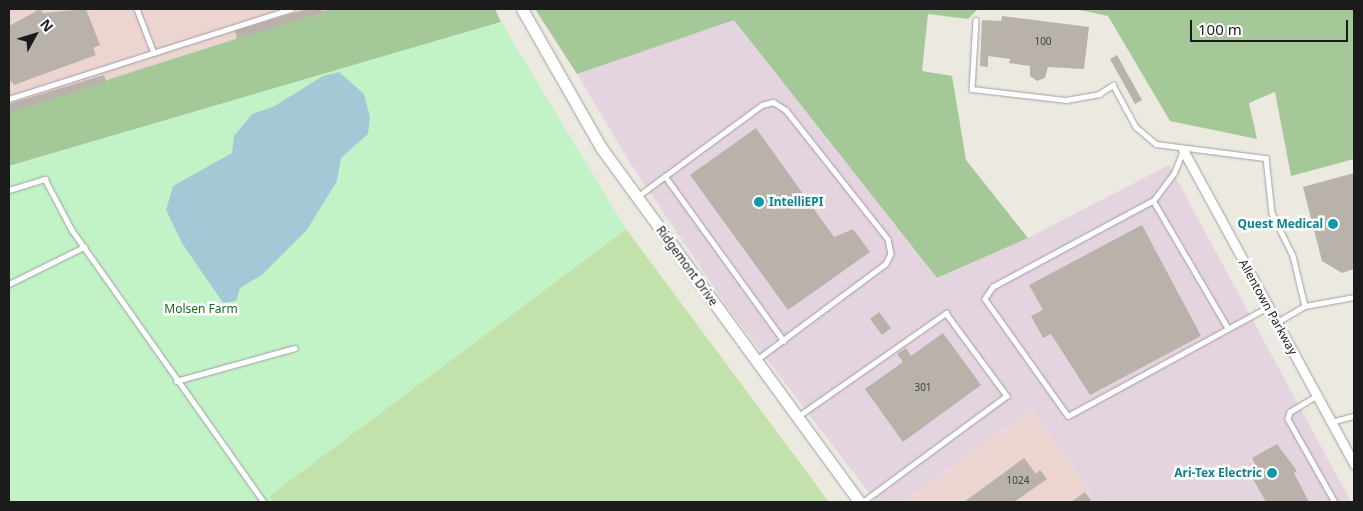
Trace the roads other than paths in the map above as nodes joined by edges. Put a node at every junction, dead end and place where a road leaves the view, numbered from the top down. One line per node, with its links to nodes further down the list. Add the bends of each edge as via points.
1 (137, 9): 5 (lane)
2 (291, 9): 5 (lane)
3 (522, 9): 10 (street, Ridgemont Drive, via 575,108)
4 (976, 20): 7 (lane, via 972,89 1066,100 1099,94 1113,85 1136,127 1156,144)
5 (154, 53): 6 (lane)
6 (9, 99)
7 (1184, 150): 11 (lane, via 1174,173); 15 (lane, via 1266,158 1272,213 1293,256); 16 (street, Allentown Parkway)
8 (665, 176): 10 (lane); 19 (lane); 19 (lane, via 762,105 772,102 786,110 888,239 891,254 886,264)
9 (9, 190): 12 (lane, via 45,179)
10 (636, 197): 21 (street, Ridgemont Drive)
11 (1153, 201): 18 (lane); 18 (lane, via 993,287 986,299 988,307 1005,323 1068,416)
12 (84, 247): 13 (lane); 22 (lane)
13 (9, 284)
14 (1354, 298): 15 (lane)
15 (1305, 306): 17 (lane)
16 (1268, 307): 17 (street, Allentown Parkway); 18 (lane)
17 (1276, 322): 23 (street, Allentown Parkway)
18 (1228, 329)
19 (784, 341): 21 (lane)
20 (295, 348): 22 (lane)
21 (756, 361): 25 (street, Ridgemont Drive)
22 (176, 381): 28 (lane)
23 (1317, 396): 26 (street, Allentown Parkway); 31 (lane, via 1290,412 1288,419)
24 (1354, 416): 26 (lane)
25 (797, 418): 29 (street, Ridgemont Drive); 30 (lane, via 946,313 1007,396)
26 (1331, 422): 27 (street, Allentown Parkway)
27 (1354, 464)
28 (264, 502)
29 (859, 502)
30 (863, 502)
31 (1335, 502)

